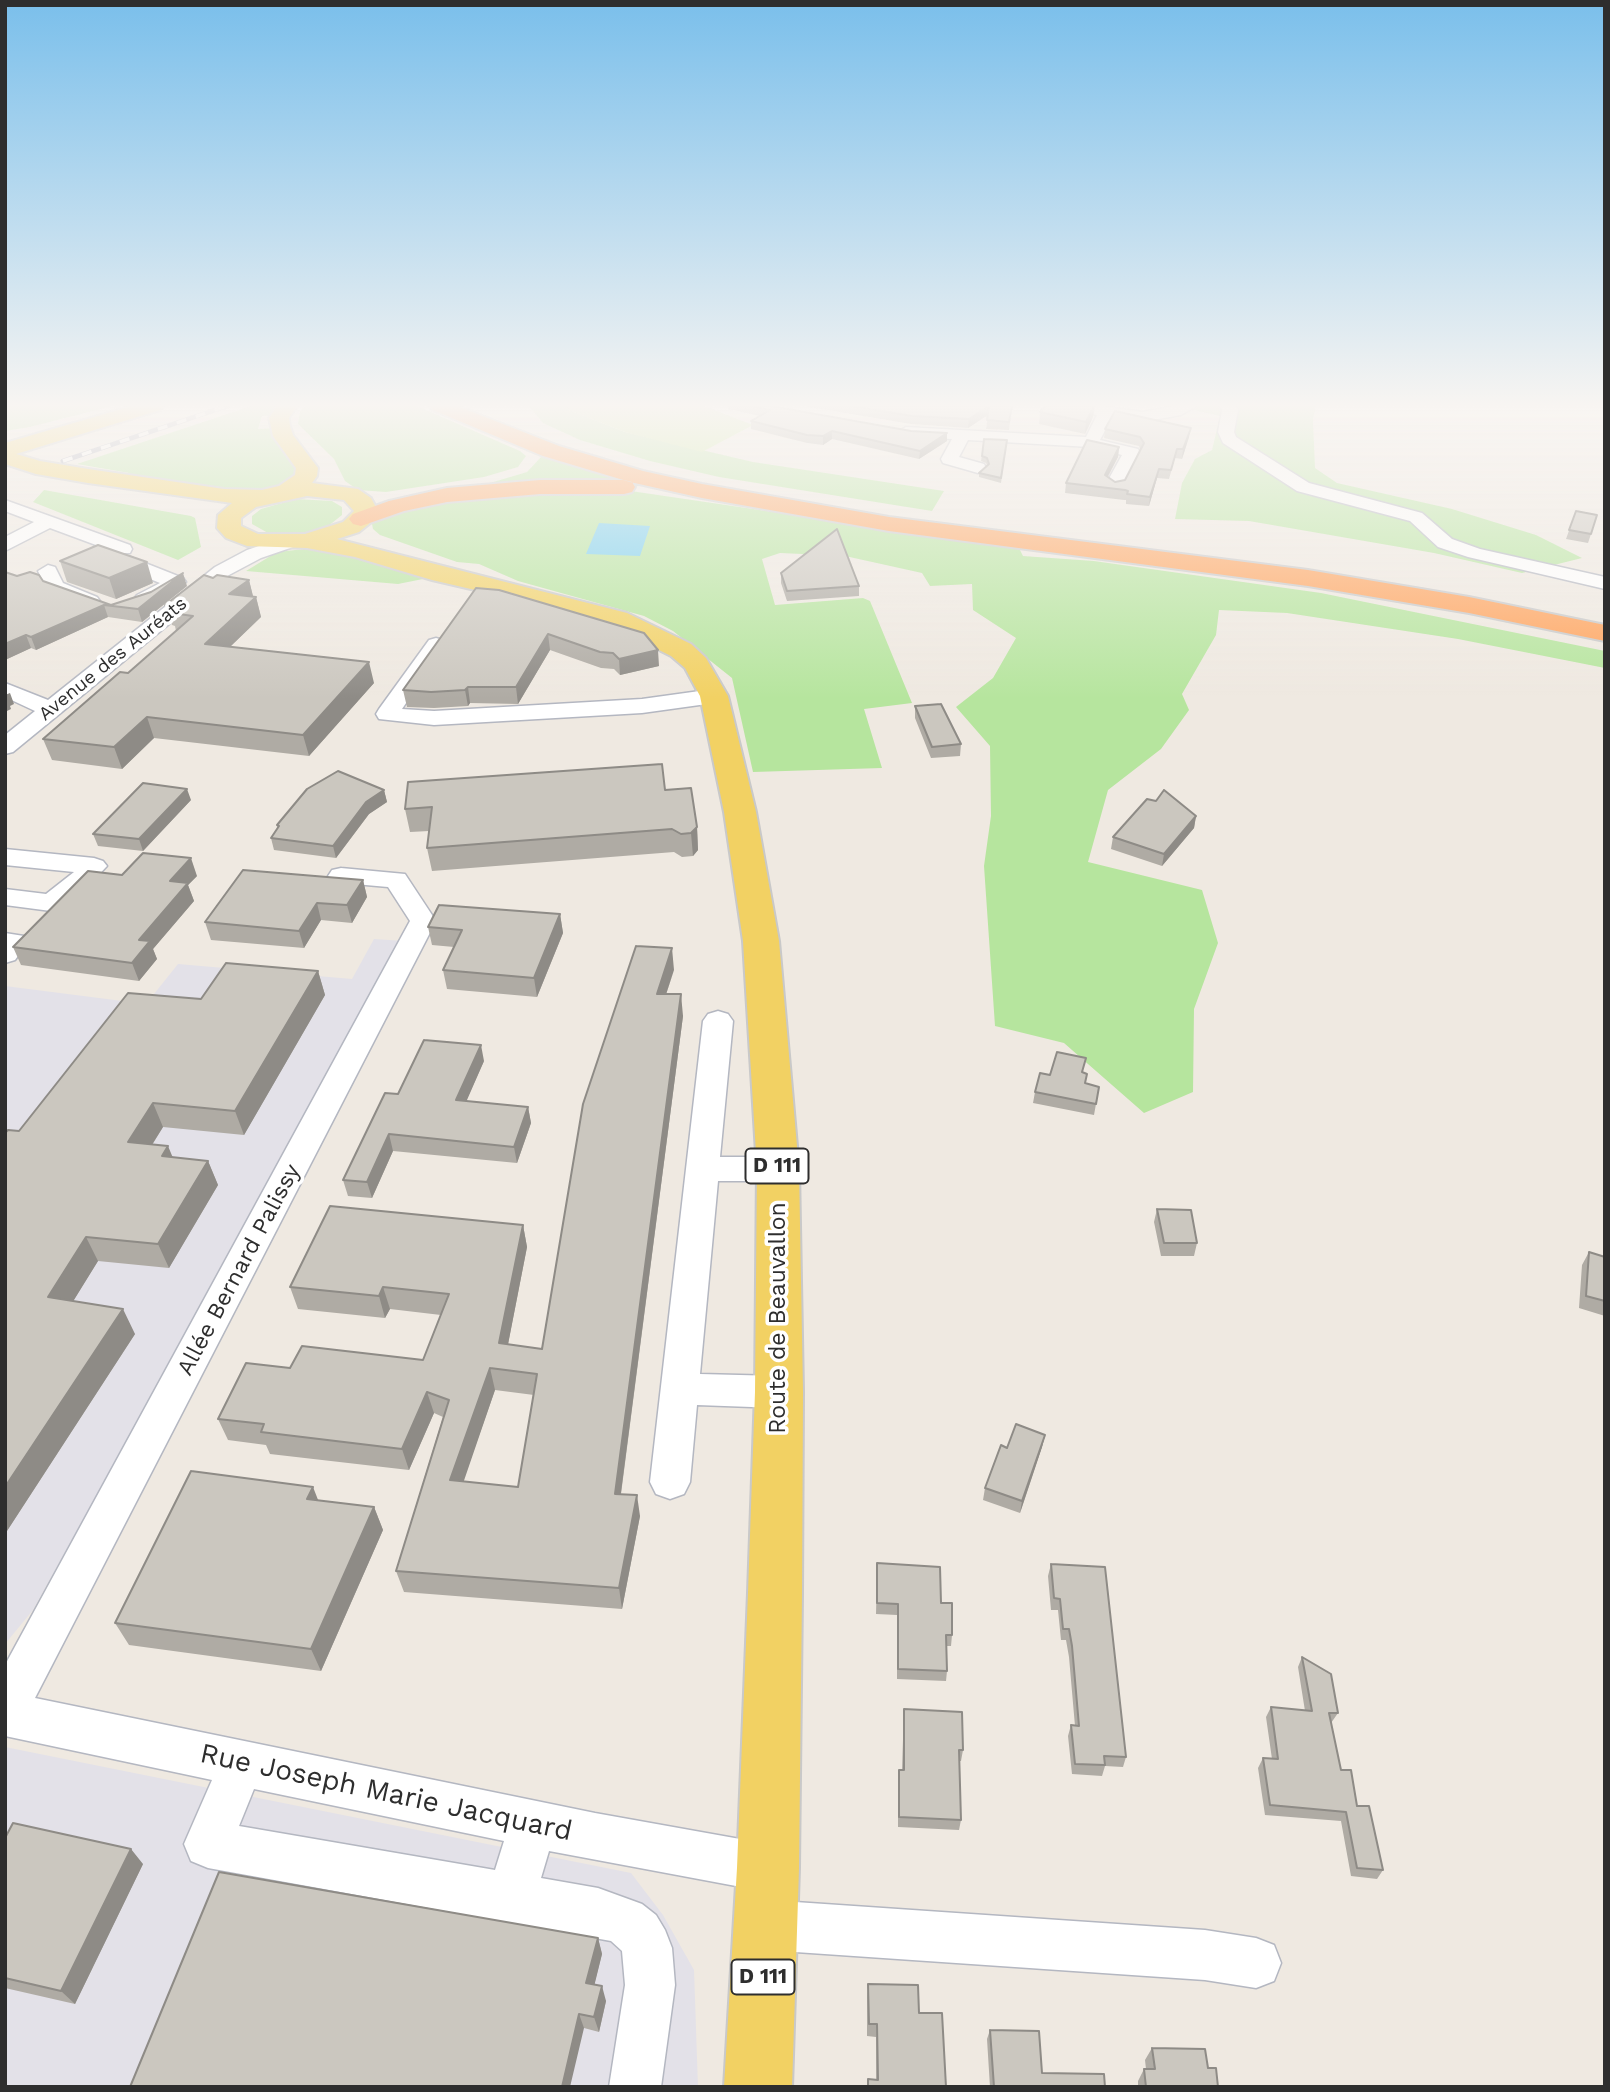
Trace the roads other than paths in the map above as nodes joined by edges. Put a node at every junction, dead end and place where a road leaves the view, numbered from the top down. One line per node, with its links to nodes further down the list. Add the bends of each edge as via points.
1 (194, 504): 13 (main road, via 210,507)
2 (248, 504): 13 (main road, via 237,509)
3 (335, 504): 15 (main road)
4 (352, 504): 21 (main road, D 111, via 381,543)
5 (387, 504): 6 (highway)
6 (408, 504)
7 (739, 504): 14 (highway)
8 (774, 504): 14 (highway)
9 (839, 504): 22 (highway, via 1325,567)
10 (1366, 504): 20 (street, via 1416,517 1445,543 1475,553)
11 (5, 505): 12 (street)
12 (49, 521): 16 (street); 17 (street)
13 (232, 524): 15 (main road, via 255,541); 19 (street, via 233,552)
14 (889, 524): 23 (highway, via 1308,578)
15 (297, 542): 19 (street, Avenue des Auréats, via 254,554); 21 (main road, D 111, via 359,550)
16 (5, 545)
17 (111, 545): 18 (street, via 98,556 176,582 116,608 55,587); 19 (street, via 194,570)
18 (48, 571)
19 (222, 571): 27 (street, Avenue des Auréats)
20 (1605, 583)
21 (523, 593): 26 (main road, Route de Beauvallon / D 111, via 595,611 655,635 696,664)
22 (1605, 619)
23 (1605, 633)
24 (436, 644): 26 (street, via 387,714 448,717)
25 (5, 689): 27 (street)
26 (714, 696): 36 (main road, Route de Beauvallon / D 111, via 740,812 761,941)
27 (51, 710): 28 (street, Avenue des Auréats)
28 (5, 747)
29 (5, 857): 31 (street, via 94,866 51,902)
30 (341, 876): 40 (street, Allée Bernard Palissy, via 396,880 423,921)
31 (5, 897)
32 (5, 941): 33 (street, via 14,942)
33 (5, 954)
34 (718, 1021): 35 (street)
35 (702, 1169): 36 (street); 37 (street)
36 (778, 1169): 38 (main road, Route de Beauvallon / D 111)
37 (679, 1389): 38 (street); 39 (street)
38 (779, 1392): 44 (main road, Route de Beauvallon / D 111)
39 (670, 1482)
40 (5, 1712): 41 (street, Rue Joseph Marie Jacquard)
41 (242, 1763): 42 (street, Rue Joseph Marie Jacquard); 43 (street, via 208,1844)
42 (533, 1824): 43 (street); 44 (street, Rue Joseph Marie Jacquard)
43 (512, 1896): 46 (street, via 598,1912 625,1921 639,1932 647,1948 650,1985)
44 (767, 1897): 45 (street, Rue Joseph Marie Jacquard); 47 (main road, Route de Beauvallon / D 111)
45 (1256, 1963)
46 (635, 2087)
47 (758, 2087)

